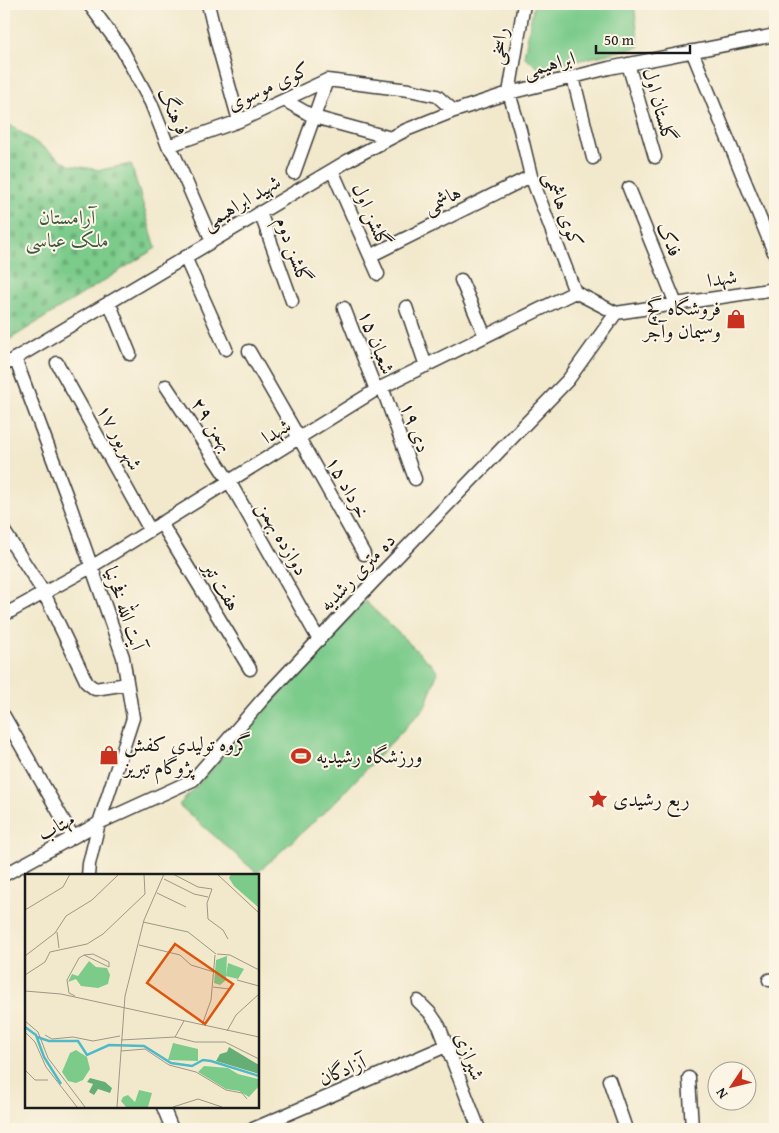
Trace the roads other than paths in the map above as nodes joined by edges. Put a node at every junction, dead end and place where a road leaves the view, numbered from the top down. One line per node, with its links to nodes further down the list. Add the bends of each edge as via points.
1 (88, 4): 15 (street, فرهنگ, via 122,49 151,103)
2 (208, 4): 13 (street)
3 (524, 4): 9 (street, راسخی)
4 (775, 35): 5 (street, ابراهیمی)
5 (692, 51): 6 (street, ابراهیمی); 24 (street)
6 (628, 64): 7 (street, ابراهیمی); 16 (street, گلستان اول)
7 (573, 77): 9 (street, ابراهیمی); 17 (street)
8 (327, 80): 10 (street, کوی موسوی); 11 (street, via 437,96); 12 (street, کوی موسوی)
9 (509, 94): 11 (street, شهید ابراهیمی); 20 (street, کوی هاشمی)
10 (284, 100): 12 (street); 13 (street, کوی موسوی)
11 (454, 111): 14 (street, شهید ابراهیمی)
12 (314, 118): 14 (street); 19 (street, کوی موسوی)
13 (239, 121): 15 (street, کوی موسوی)
14 (391, 138): 18 (street, شهید ابراهیمی)
15 (168, 146): 23 (street, فرهنگ)
16 (655, 157)
17 (593, 158)
18 (332, 170): 22 (street, شهید ابراهیمی); 25 (street, گلشن اول)
19 (294, 173)
20 (531, 176): 25 (street, هاشمی); 30 (street, کوی هاشمی)
21 (629, 188): 33 (street, فدک)
22 (260, 212): 23 (street, شهید ابراهیمی); 31 (street, گلشن دوم)
23 (212, 241): 26 (street, شهید ابراهیمی)
24 (775, 255)
25 (370, 256): 27 (street, گلشن اول)
26 (185, 257): 32 (street, شهید ابراهیمی); 38 (street)
27 (378, 274)
28 (461, 280): 37 (street)
29 (775, 289): 33 (street, شهدا)
30 (575, 292): 36 (street); 37 (street, شهدا)
31 (292, 301)
32 (109, 302): 40 (street); 41 (street, شهید ابراهیمی)
33 (676, 304): 36 (street, شهدا)
34 (406, 307): 44 (street)
35 (344, 308): 46 (street, ۱۵ شعبان)
36 (616, 313): 56 (street, ده متری رشدیه, via 568,380)
37 (486, 336): 44 (street, شهدا)
38 (226, 349)
39 (249, 351): 47 (street, ۱۵ خرداد)
40 (130, 354)
41 (15, 358): 43 (street, شهید ابراهیمی); 53 (street, آیت الله فخرنیا)
42 (57, 363): 50 (street, ۱۷ شهریور)
43 (4, 365)
44 (426, 366): 46 (street, شهدا)
45 (166, 386): 49 (street, ۲۹ بهمن)
46 (379, 389): 47 (street, شهدا); 48 (street, ۱۹ دی)
47 (299, 438): 49 (street, شهدا); 52 (street, ۱۵ خرداد)
48 (415, 479)
49 (229, 481): 50 (street, شهدا); 56 (street, دوازده بهمن)
50 (156, 527): 53 (street, شهدا); 57 (street, هفت تیر)
51 (4, 531): 54 (street)
52 (364, 554)
53 (91, 567): 54 (street, شهدا); 58 (street, آیت الله فخرنیا, via 123,657)
54 (44, 593): 55 (street, شهدا); 58 (street, via 87,683 95,689)
55 (4, 615)
56 (319, 640): 60 (street, ده متری رشدیه, via 192,780)
57 (250, 669)
58 (127, 684): 60 (street, آیت الله فخرنیا, via 133,718)
59 (4, 716): 61 (street)
60 (99, 823): 61 (street, مهتاب); 62 (street, آیت الله فخرنیا)
61 (73, 837): 63 (street, مهتاب)
62 (88, 874)
63 (4, 875)
64 (418, 1001): 65 (street, شیرازی, via 439,1026)
65 (446, 1046): 70 (street, آزادگان); 71 (street, شیرازی)
66 (689, 1078): 73 (street)
67 (609, 1080): 72 (street)
68 (163, 1108): 69 (street)
69 (172, 1129)
70 (253, 1129)
71 (479, 1129)
72 (626, 1129)
73 (692, 1129)

